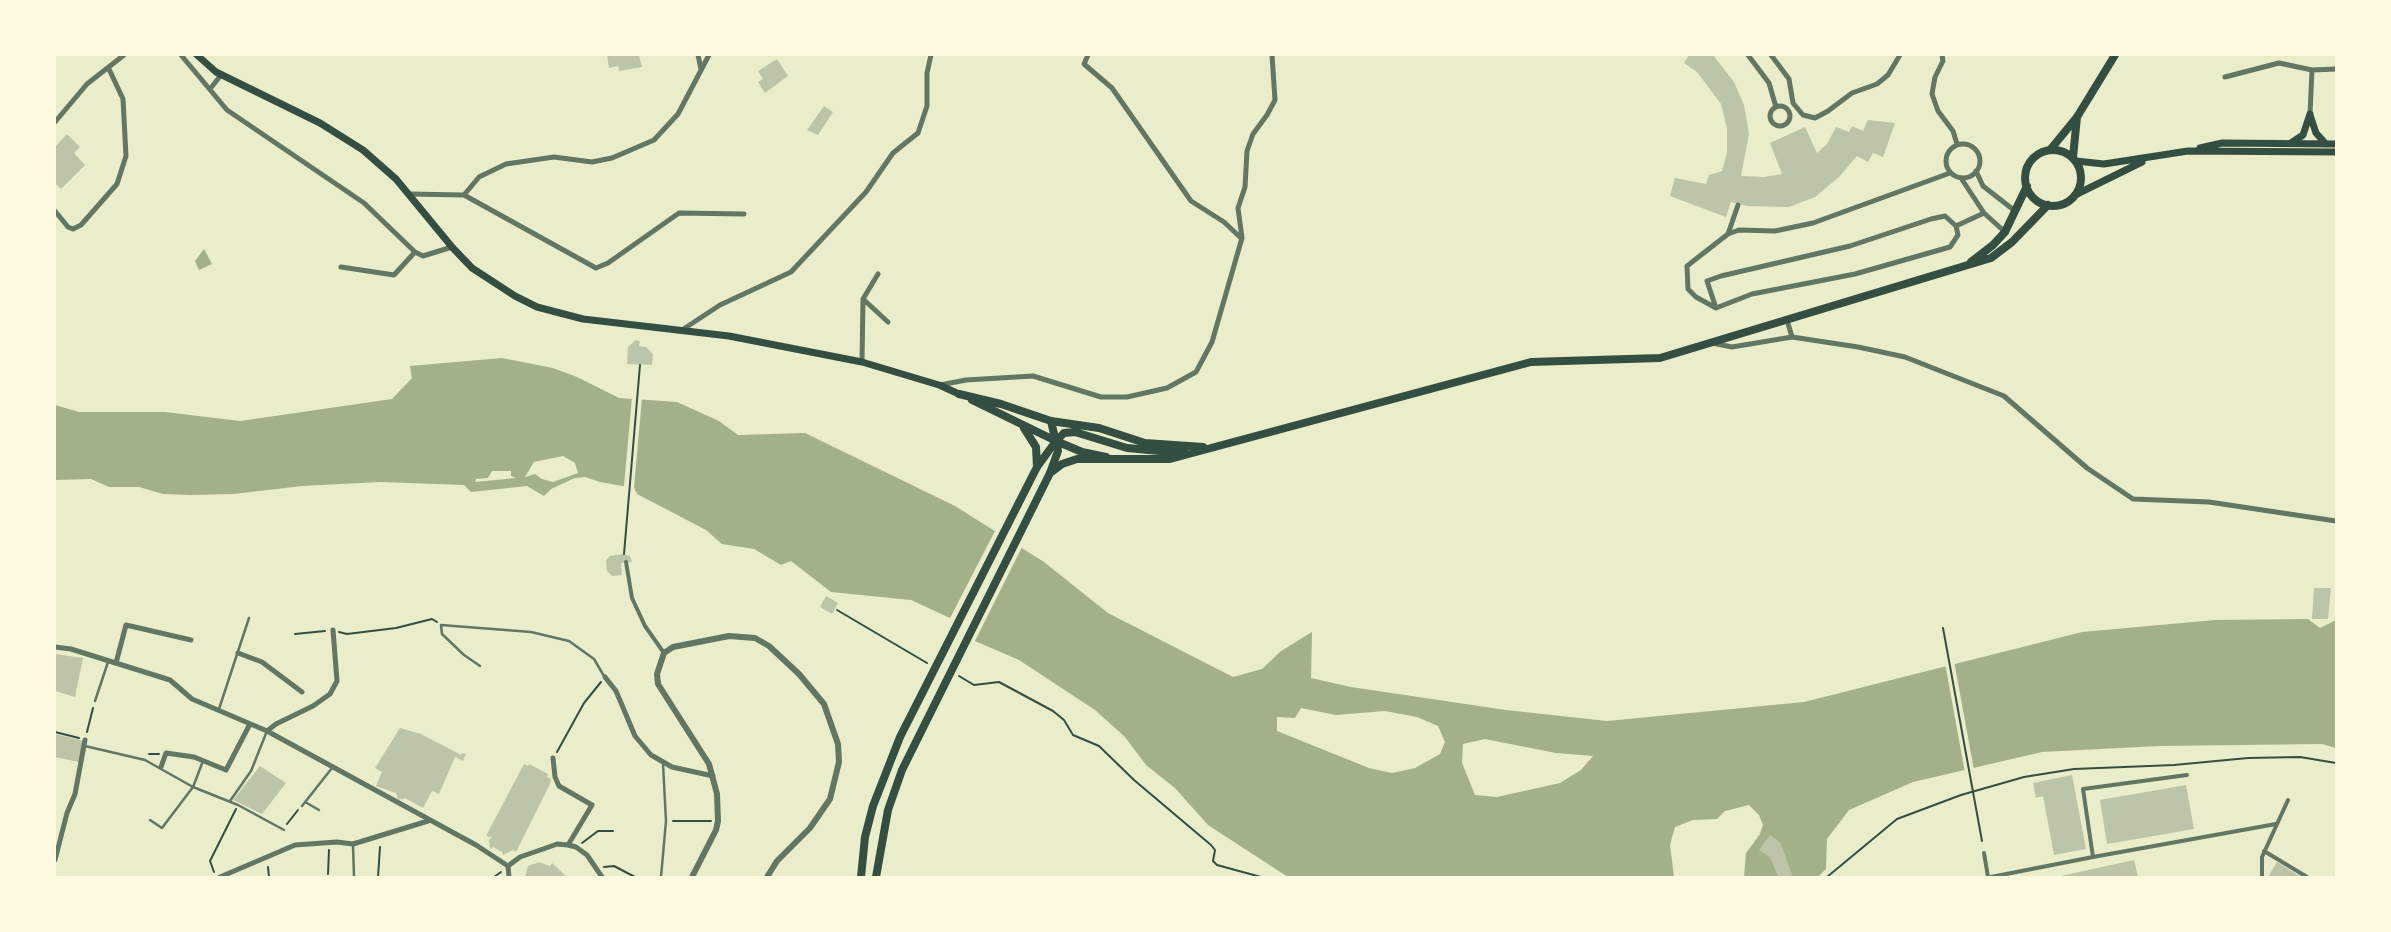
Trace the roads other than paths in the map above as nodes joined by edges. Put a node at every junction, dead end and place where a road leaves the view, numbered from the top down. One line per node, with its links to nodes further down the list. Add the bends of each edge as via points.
1 (124, 55): 14 (street)
2 (181, 55): 20 (street)
3 (197, 55): 18 (main road)
4 (698, 55): 15 (street)
5 (709, 55): 15 (street)
6 (931, 55): 60 (street, via 927,73 927,106 918,133 893,153 866,192 791,272 720,305)
7 (1088, 55): 50 (street, via 1084,64 1112,88 1191,201)
8 (1272, 55): 50 (street, via 1275,100 1253,134 1247,151 1245,187 1238,208)
9 (1748, 55): 21 (street, via 1769,83)
10 (1770, 55): 11 (street, via 1789,79 1793,103 1803,115 1815,118 1852,93 1877,84 1888,75)
11 (1900, 55)
12 (1942, 55): 25 (street, via 1932,94)
13 (2115, 55): 23 (main road)
14 (109, 69): 24 (street, via 87,84); 44 (street, via 123,99 126,156 117,184 81,225 73,229)
15 (701, 69): 39 (street, via 678,114 654,140 612,158 592,162 554,157 506,164 479,176)
16 (2336, 69): 17 (street)
17 (2312, 70): 19 (street, via 2279,64); 22 (street)
18 (221, 75): 20 (street); 38 (main road, via 343,136 378,161)
19 (2225, 77)
20 (210, 89): 52 (street, via 227,110 364,203)
21 (1776, 107)
22 (2310, 114): 26 (main road, via 2303,135); 27 (main road, via 2316,133)
23 (2077, 116): 29 (main road); 32 (main road)
24 (55, 122)
25 (1957, 144): 34 (street, via 1968,144 1977,151 1980,161); 35 (street, via 1946,157)
26 (2289, 144): 27 (main road); 30 (main road, via 2222,143)
27 (2326, 144): 28 (main road)
28 (2336, 144)
29 (2050, 150): 32 (main road, via 2058,150); 37 (main road, via 2042,152 2030,163 2026,170)
30 (2188, 151): 31 (main road); 33 (main road)
31 (2336, 152)
32 (2074, 159): 33 (main road, via 2104,164); 40 (main road, via 2081,174)
33 (2147, 159): 40 (main road)
34 (1976, 171): 36 (street); 43 (street, via 1983,186)
35 (1950, 173): 36 (street); 49 (street, via 1813,223 1775,231 1739,230)
36 (1961, 178): 45 (street)
37 (2026, 186): 42 (main road, via 2035,199); 43 (main road)
38 (409, 194): 39 (street); 51 (main road)
39 (464, 195): 46 (street, via 596,268 679,213)
40 (2075, 195): 42 (main road, via 2063,204)
41 (1738, 205): 49 (street)
42 (2048, 205): 53 (main road, via 2012,242 1991,258)
43 (2015, 210): 48 (main road)
44 (55, 212)
45 (1984, 213): 47 (street); 48 (street)
46 (744, 214)
47 (1956, 226): 57 (street, via 1958,235 1950,247 1856,274 1752,294); 57 (street, via 1945,216 1850,246 1721,276 1707,281)
48 (2004, 232): 53 (main road)
49 (1728, 234): 57 (street, via 1687,266 1688,289 1696,298)
50 (1242, 238): 64 (street, via 1212,342 1196,372 1167,388 1127,397 1101,397 1033,376)
51 (452, 247): 52 (street, via 423,256); 60 (main road, via 484,277 537,307 583,319)
52 (415, 252): 54 (street, via 394,275)
53 (1969, 264): 58 (main road)
54 (341, 267)
55 (878, 274): 56 (street)
56 (863, 299): 59 (street); 63 (street)
57 (1716, 308)
58 (1787, 320): 61 (street); 62 (main road)
59 (888, 322)
60 (682, 330): 63 (main road)
61 (1792, 337): 62 (street, via 1732,347); 73 (street, via 1905,357 2004,396 2087,468 2133,499 2209,502)
62 (1711, 343): 69 (main road, via 1660,358 1531,362)
63 (862, 362): 64 (main road)
64 (939, 385): 65 (main road)
65 (959, 394): 66 (main road); 67 (main road)
66 (1051, 421): 68 (main road); 69 (main road, via 1099,428 1145,443)
67 (1023, 426): 68 (main road); 71 (main road, via 1036,447)
68 (1056, 441): 69 (main road, via 1064,433 1075,432 1148,451); 70 (main road, via 1082,452); 71 (main road); 72 (main road, via 1058,451)
69 (1211, 447): 70 (main road, via 1170,459)
70 (1121, 460): 72 (main road, via 1069,461)
71 (1037, 466): 126 (main road, via 900,737 878,791)
72 (1050, 473): 112 (main road, via 932,707 895,789)
73 (2336, 521)
74 (626, 562): 80 (street, via 632,598 645,626)
75 (249, 618): 79 (lane)
76 (333, 630): 89 (street, via 337,681 330,694)
77 (191, 640): 82 (street, via 126,625)
78 (55, 646): 81 (street)
79 (238, 653): 85 (street, via 262,662); 87 (lane)
80 (664, 653): 97 (street, via 657,674 658,684 709,764); 125 (street, via 673,647 698,641 729,636 755,638 780,656 824,704 838,744 838,769 830,799 810,828 777,861)
81 (108, 662): 82 (street); 86 (lane)
82 (116, 663): 87 (street, via 170,680 192,699)
83 (480, 666): 84 (lane, via 442,634 441,625 531,632 569,641 594,660)
84 (605, 677): 93 (street, via 616,691 635,736)
85 (302, 692)
86 (95, 700)
87 (219, 709): 88 (street)
88 (250, 724): 89 (street); 92 (street, via 226,770)
89 (267, 731): 95 (street); 100 (lane, via 251,771)
90 (85, 743): 94 (lane); 115 (street, via 75,794)
91 (554, 758): 109 (street, via 559,786 592,805)
92 (202, 761): 94 (street, via 166,753); 98 (lane)
93 (663, 762): 97 (street, via 672,768); 123 (lane, via 666,821)
94 (163, 768): 98 (lane)
95 (332, 768): 101 (lane); 105 (street)
96 (2187, 774): 113 (street, via 2083,789)
97 (713, 776): 124 (street, via 718,822)
98 (193, 787): 100 (lane); 104 (lane, via 162,828)
99 (2288, 800): 106 (street)
100 (230, 802): 107 (lane)
101 (305, 802): 102 (lane); 103 (lane)
102 (302, 806)
103 (319, 810)
104 (150, 820)
105 (428, 822): 108 (street); 116 (street)
106 (2276, 824): 110 (street); 113 (street)
107 (283, 830)
108 (353, 844): 114 (street, via 295,845); 120 (lane)
109 (568, 845): 116 (street, via 557,844); 122 (street, via 576,847 597,867)
110 (2264, 851): 131 (street); 132 (street)
111 (1984, 853): 129 (street)
112 (879, 854): 127 (main road); 128 (street)
113 (2093, 857): 118 (street)
114 (267, 859): 117 (street); 119 (street)
115 (55, 860)
116 (508, 866): 121 (street)
117 (268, 867)
118 (2021, 871): 129 (street); 130 (street)
119 (218, 877)
120 (354, 877)
121 (509, 877)
122 (602, 877)
123 (661, 877)
124 (692, 877)
125 (767, 877)
126 (860, 877)
127 (876, 877)
128 (880, 877)
129 (1990, 877)
130 (2023, 877)
131 (2262, 877)
132 (2307, 877)

